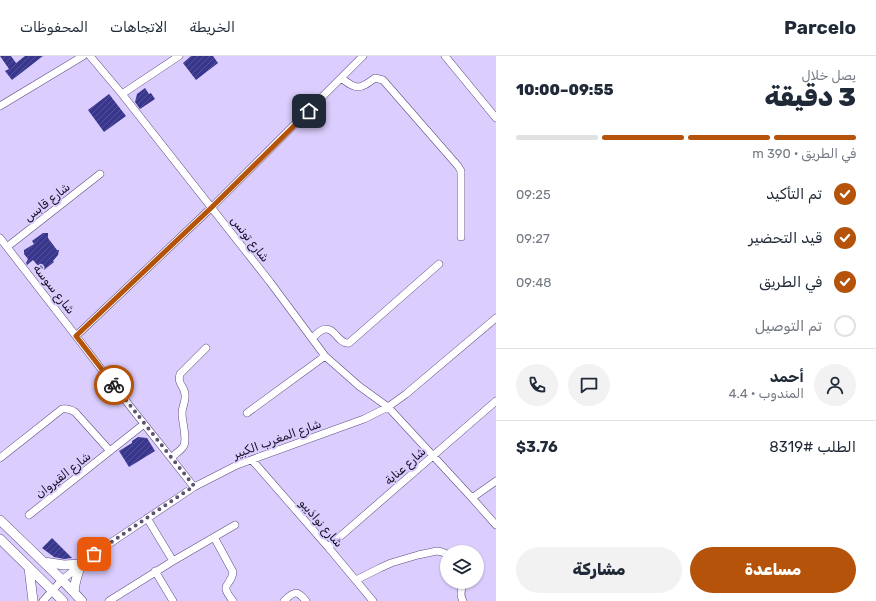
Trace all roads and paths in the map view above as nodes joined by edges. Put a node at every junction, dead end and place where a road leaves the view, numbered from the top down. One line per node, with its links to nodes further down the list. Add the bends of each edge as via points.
1 (83, 56): 8 (street)
2 (90, 56): 7 (street, شارع تونس)
3 (180, 56): 7 (street)
4 (363, 56): 6 (street)
5 (445, 56): 9 (street)
6 (341, 78): 11 (street); 12 (street, via 358,88 375,78 383,80 458,166 461,171)
7 (122, 94): 11 (street, شارع تونس)
8 (0, 106)
9 (496, 118)
10 (100, 174): 14 (street, شارع قابس)
11 (211, 208): 17 (street); 18 (street, شارع تونس)
12 (461, 237)
13 (0, 238): 14 (street, شارع سوسة)
14 (7, 247): 17 (street, شارع سوسة)
15 (439, 264): 18 (street, via 349,343 343,342 326,329)
16 (496, 318): 22 (street, شارع المغرب الكبير)
17 (76, 336): 24 (street, شارع سوسة)
18 (312, 338): 20 (street, شارع تونس)
19 (206, 348): 28 (street, via 180,374 180,384 186,397 182,407 185,441 183,447)
20 (325, 356): 22 (street, شارع تونس); 23 (street)
21 (496, 401): 26 (street, شارع عنابة)
22 (388, 407): 26 (street, شارع تونس); 29 (street, شارع المغرب الكبير, via 364,419)
23 (247, 413)
24 (144, 424): 25 (street, شارع القيروان); 28 (street, شارع سوسة)
25 (110, 451): 27 (street, شارع القيروان, via 75,412 67,408 62,409); 33 (street, شارع القيروان)
26 (433, 455): 32 (street, شارع تونس); 40 (street, شارع عنابة)
27 (0, 458)
28 (171, 458): 31 (street, شارع سوسة)
29 (252, 460): 31 (street, شارع المغرب الكبير); 40 (street, شارع نواذيبو)
30 (496, 481): 32 (street)
31 (194, 486): 34 (street, شارع المغرب الكبير)
32 (472, 498): 37 (street, شارع تونس)
33 (29, 515)
34 (147, 518): 42 (street); 44 (street, شارع المغرب الكبير)
35 (0, 520): 43 (main road)
36 (235, 525): 38 (street)
37 (496, 525)
38 (214, 537): 42 (street); 58 (street, via 232,572 225,589)
39 (0, 539): 45 (main road)
40 (328, 547): 48 (street, شارع نواذيبو)
41 (440, 552): 48 (street, via 405,558)
42 (173, 561): 46 (street)
43 (44, 562): 44 (main road); 47 (main road)
44 (82, 564): 47 (street, شارع المغرب الكبير); 51 (main road, via 76,577)
45 (29, 568): 50 (main road); 52 (main road)
46 (156, 572): 56 (street); 57 (street)
47 (62, 580): 50 (street, شارع المغرب الكبير); 51 (main road)
48 (356, 580): 61 (street, شارع نواذيبو)
49 (461, 589): 62 (street)
50 (52, 591): 53 (street, شارع المغرب الكبير); 54 (main road)
51 (74, 592): 55 (main road)
52 (33, 601)
53 (43, 601)
54 (63, 601)
55 (82, 601)
56 (109, 601)
57 (173, 601)
58 (233, 601)
59 (284, 601): 60 (street, via 296,593)
60 (306, 601)
61 (373, 601)
62 (463, 601)

